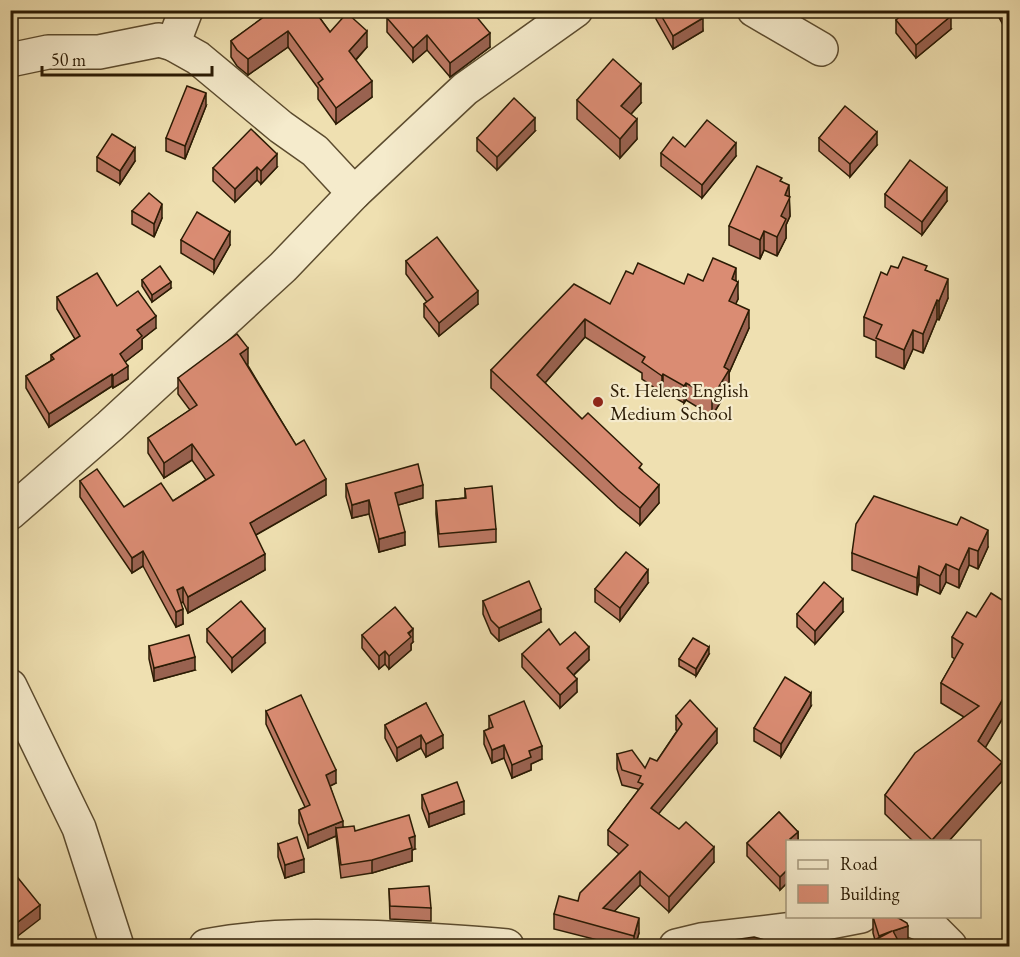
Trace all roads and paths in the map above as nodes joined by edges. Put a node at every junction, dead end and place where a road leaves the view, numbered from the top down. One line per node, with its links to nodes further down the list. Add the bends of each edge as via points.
1 (186, 10): 4 (street)
2 (576, 10): 7 (street, via 465,90)
3 (754, 10): 5 (street)
4 (173, 44): 6 (street, via 159,40 99,52 48,52); 7 (street, via 198,57 280,127 315,151)
5 (821, 49)
6 (10, 60)
7 (354, 193): 8 (street, via 283,267)
8 (10, 513)
9 (10, 686): 12 (street, via 79,828)
10 (851, 918): 15 (street)
11 (907, 918): 16 (street, via 933,929)
12 (117, 946)
13 (206, 946): 14 (street, via 316,935)
14 (507, 946)
15 (676, 946)
16 (950, 946)

